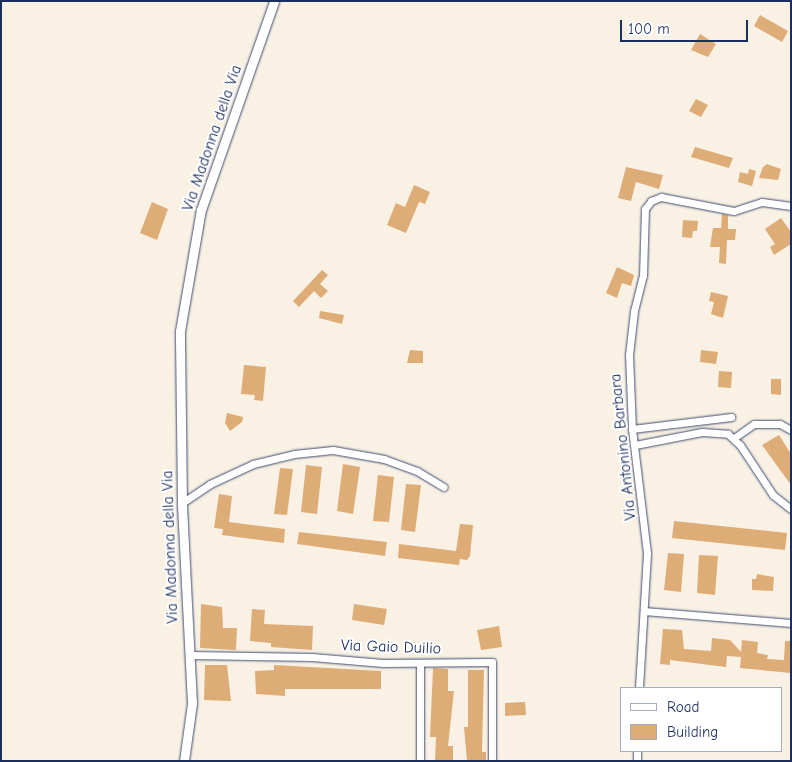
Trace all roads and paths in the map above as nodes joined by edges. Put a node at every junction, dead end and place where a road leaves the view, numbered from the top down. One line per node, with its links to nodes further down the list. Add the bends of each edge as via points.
1 (274, 1): 9 (street, Via Madonna della Via, via 202,210 182,316)
2 (791, 206): 4 (street, Via Antonino Barbara, via 762,202 734,211 661,197 651,200 645,209 643,276 630,339)
3 (731, 417): 4 (street)
4 (632, 429): 7 (street, Via Antonino Barbara)
5 (791, 430): 6 (street, via 780,424 754,424)
6 (734, 438): 7 (street, via 717,431 702,432); 10 (street, via 773,495)
7 (635, 445): 11 (street, Via Antonino Barbara, via 647,553)
8 (444, 486): 9 (street, via 417,471 384,459 333,450 294,454 252,464 210,484)
9 (182, 503): 13 (street, Via Madonna della Via)
10 (791, 510)
11 (644, 611): 12 (street); 15 (street, Via Antonino Barbara)
12 (791, 623)
13 (190, 655): 14 (street, Via Gaio Duilio); 16 (street, Via Madonna della Via, via 192,703)
14 (420, 664): 17 (street); 18 (street, Via Gaio Duilio, via 492,662)
15 (639, 687)
16 (184, 761)
17 (420, 761)
18 (492, 761)

